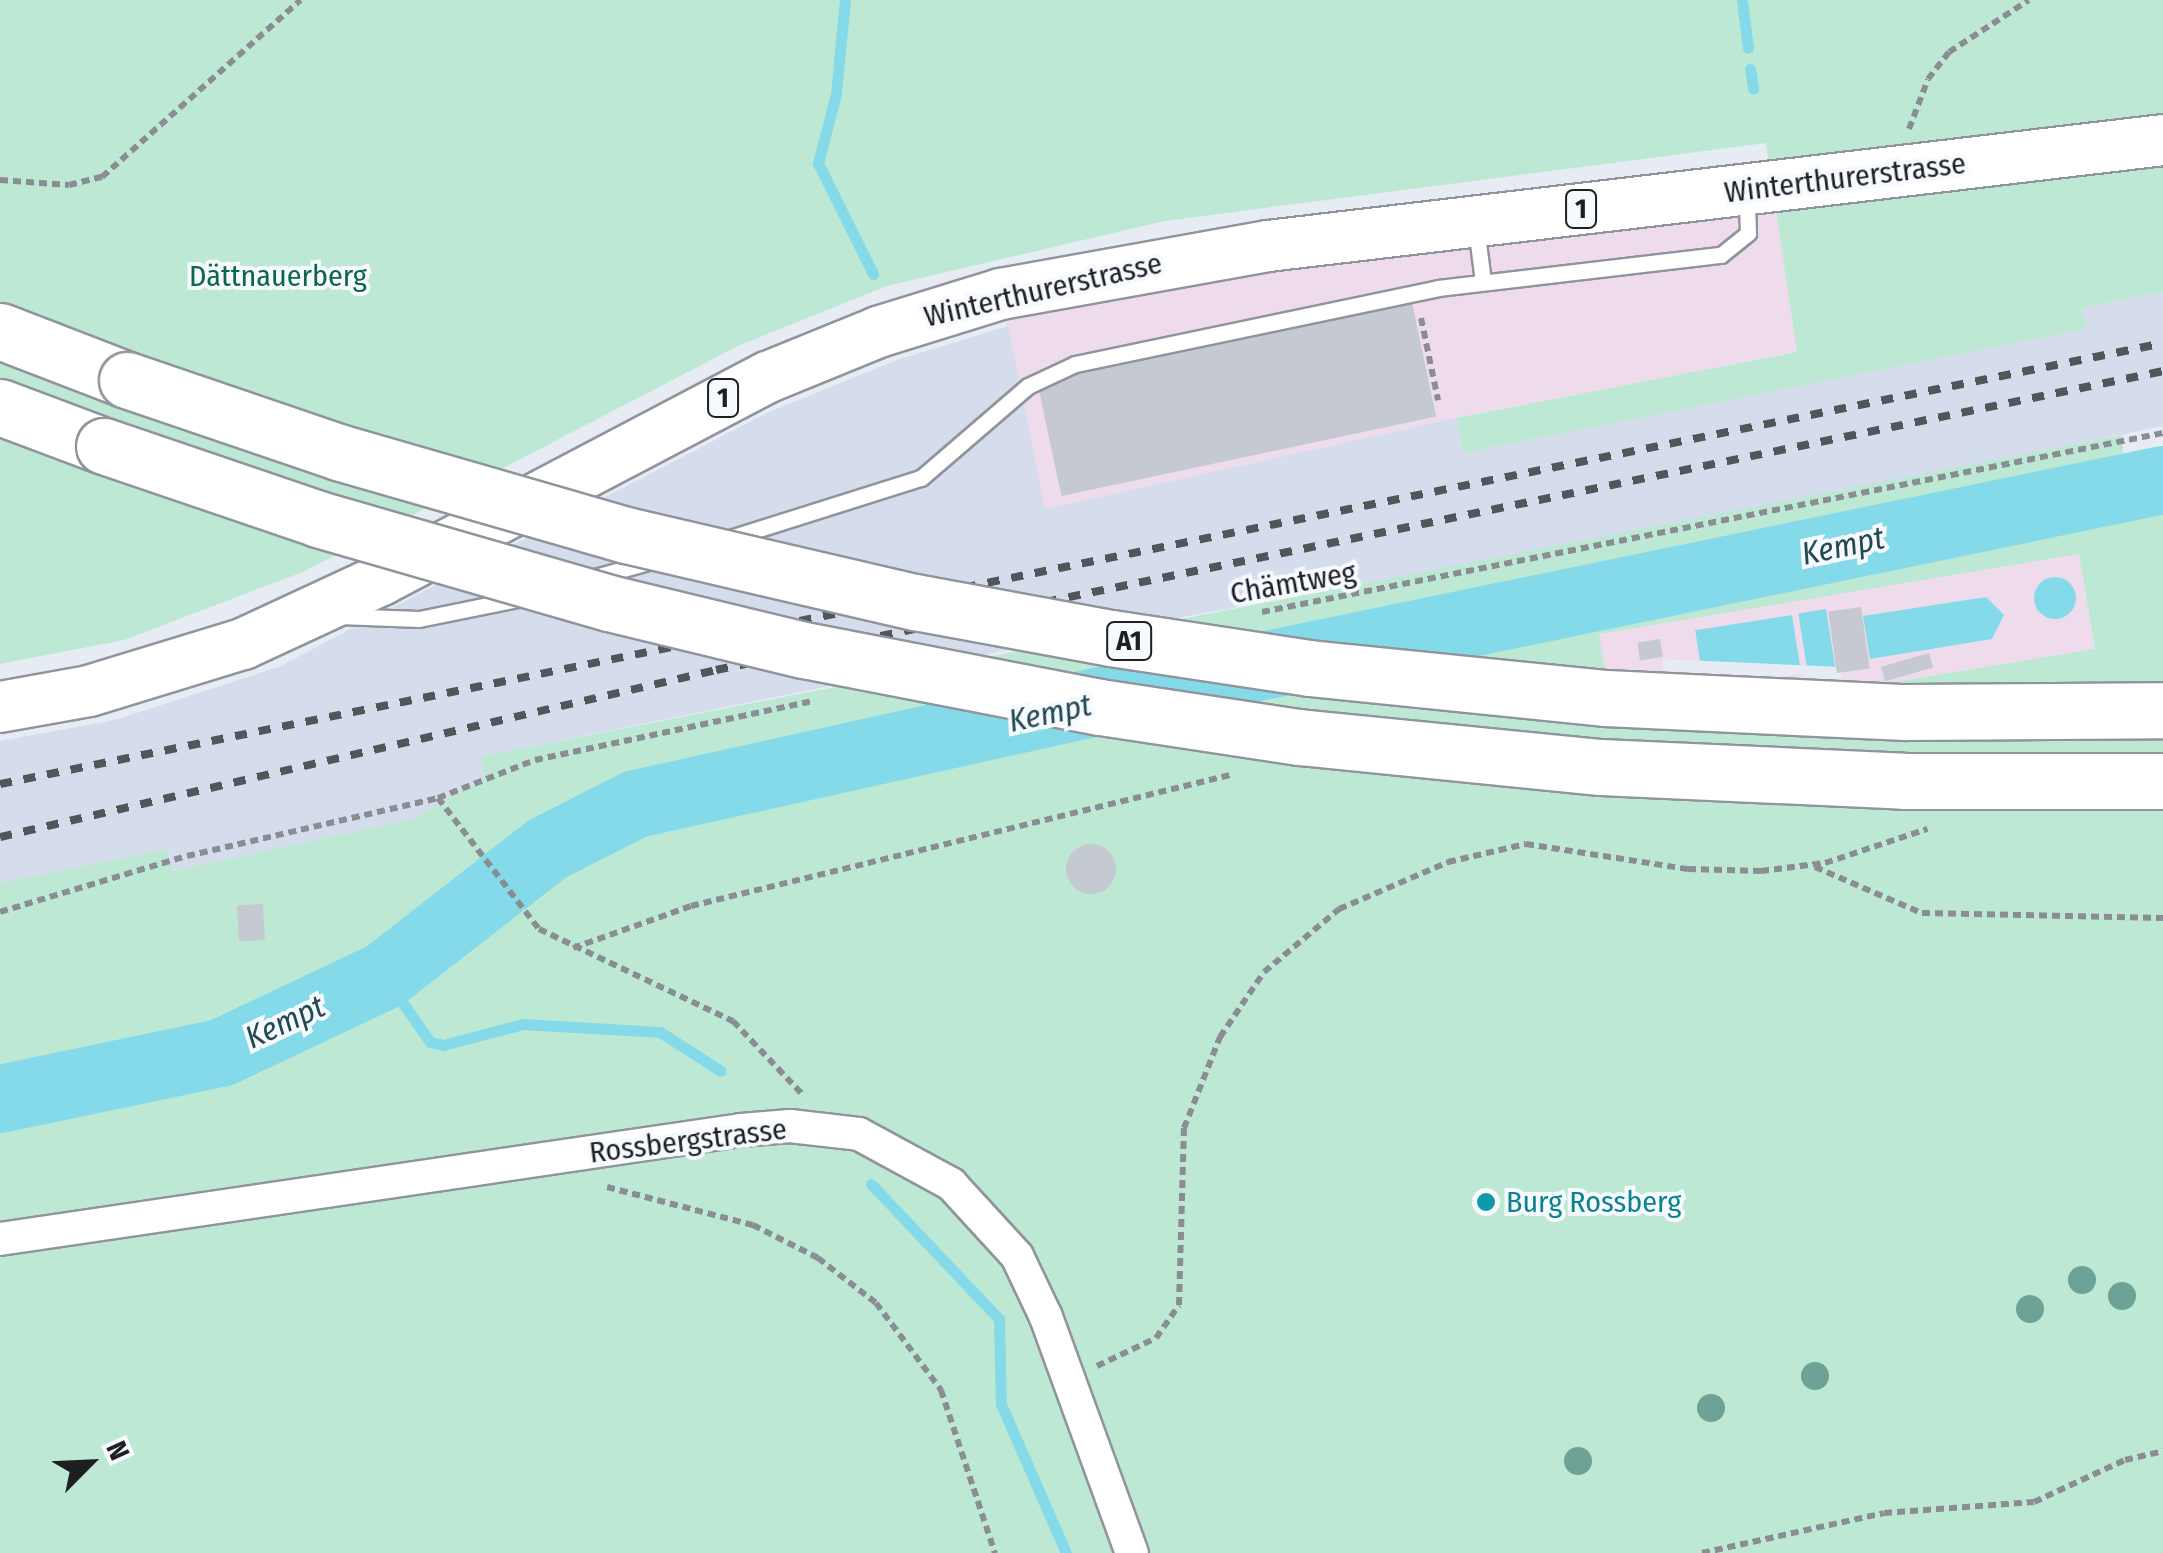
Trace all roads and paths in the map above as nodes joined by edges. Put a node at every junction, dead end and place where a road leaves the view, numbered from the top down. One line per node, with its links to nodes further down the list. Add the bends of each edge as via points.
1 (301, 0): 5 (path, via 102,178 68,185)
2 (2029, 0): 3 (path, via 1938,64)
3 (1907, 137)
4 (2163, 140): 6 (main road, Winterthurerstrasse / 1)
5 (0, 180)
6 (1747, 190): 7 (main road, Winterthurerstrasse / 1); 8 (lane, via 1748,233 1721,255)
7 (1476, 222): 8 (lane); 14 (main road, Winterthurerstrasse / 1, via 1117,269 891,327 686,416)
8 (1482, 282): 9 (lane)
9 (1415, 292): 11 (path); 14 (lane, via 1062,369 1006,403 938,466 877,496 482,609 402,620)
10 (0, 332): 18 (highway, A1, bridge, via 338,452 626,536 896,598 1111,638 1348,672 1606,698 1906,712)
11 (1438, 400)
12 (0, 407): 20 (highway, A1, bridge, via 337,524 608,603 843,658 1100,707 1366,744 1601,767 1904,782)
13 (2163, 433): 15 (path, Chämtweg)
14 (314, 613): 17 (main road, Winterthurerstrasse / 1, via 166,670)
15 (1256, 613)
16 (817, 700): 21 (path, via 535,760)
17 (0, 707)
18 (2163, 710)
19 (1242, 772): 24 (path, via 691,906)
20 (2163, 780)
21 (438, 798): 22 (path, via 177,858); 24 (path, via 532,920)
22 (0, 912)
23 (2163, 918): 28 (path, via 1922,913 1818,868 1704,870 1536,844 1467,857 1375,890 1320,922 1264,972 1204,1070 1184,1128 1185,1268 1174,1316 1143,1347)
24 (573, 948): 25 (path, via 733,1022 768,1052)
25 (829, 1127): 27 (street, Rossbergstrasse, via 742,1130); 28 (street, Rossbergstrasse, via 919,1161 979,1208 1032,1284)
26 (597, 1184): 30 (path, via 753,1225 827,1264 876,1302 941,1390)
27 (0, 1239)
28 (1068, 1378): 31 (street, Rossbergstrasse)
29 (2163, 1451): 32 (path, via 2125,1460 2034,1502 1884,1513)
30 (995, 1553)
31 (1132, 1553)
32 (1702, 1553)

